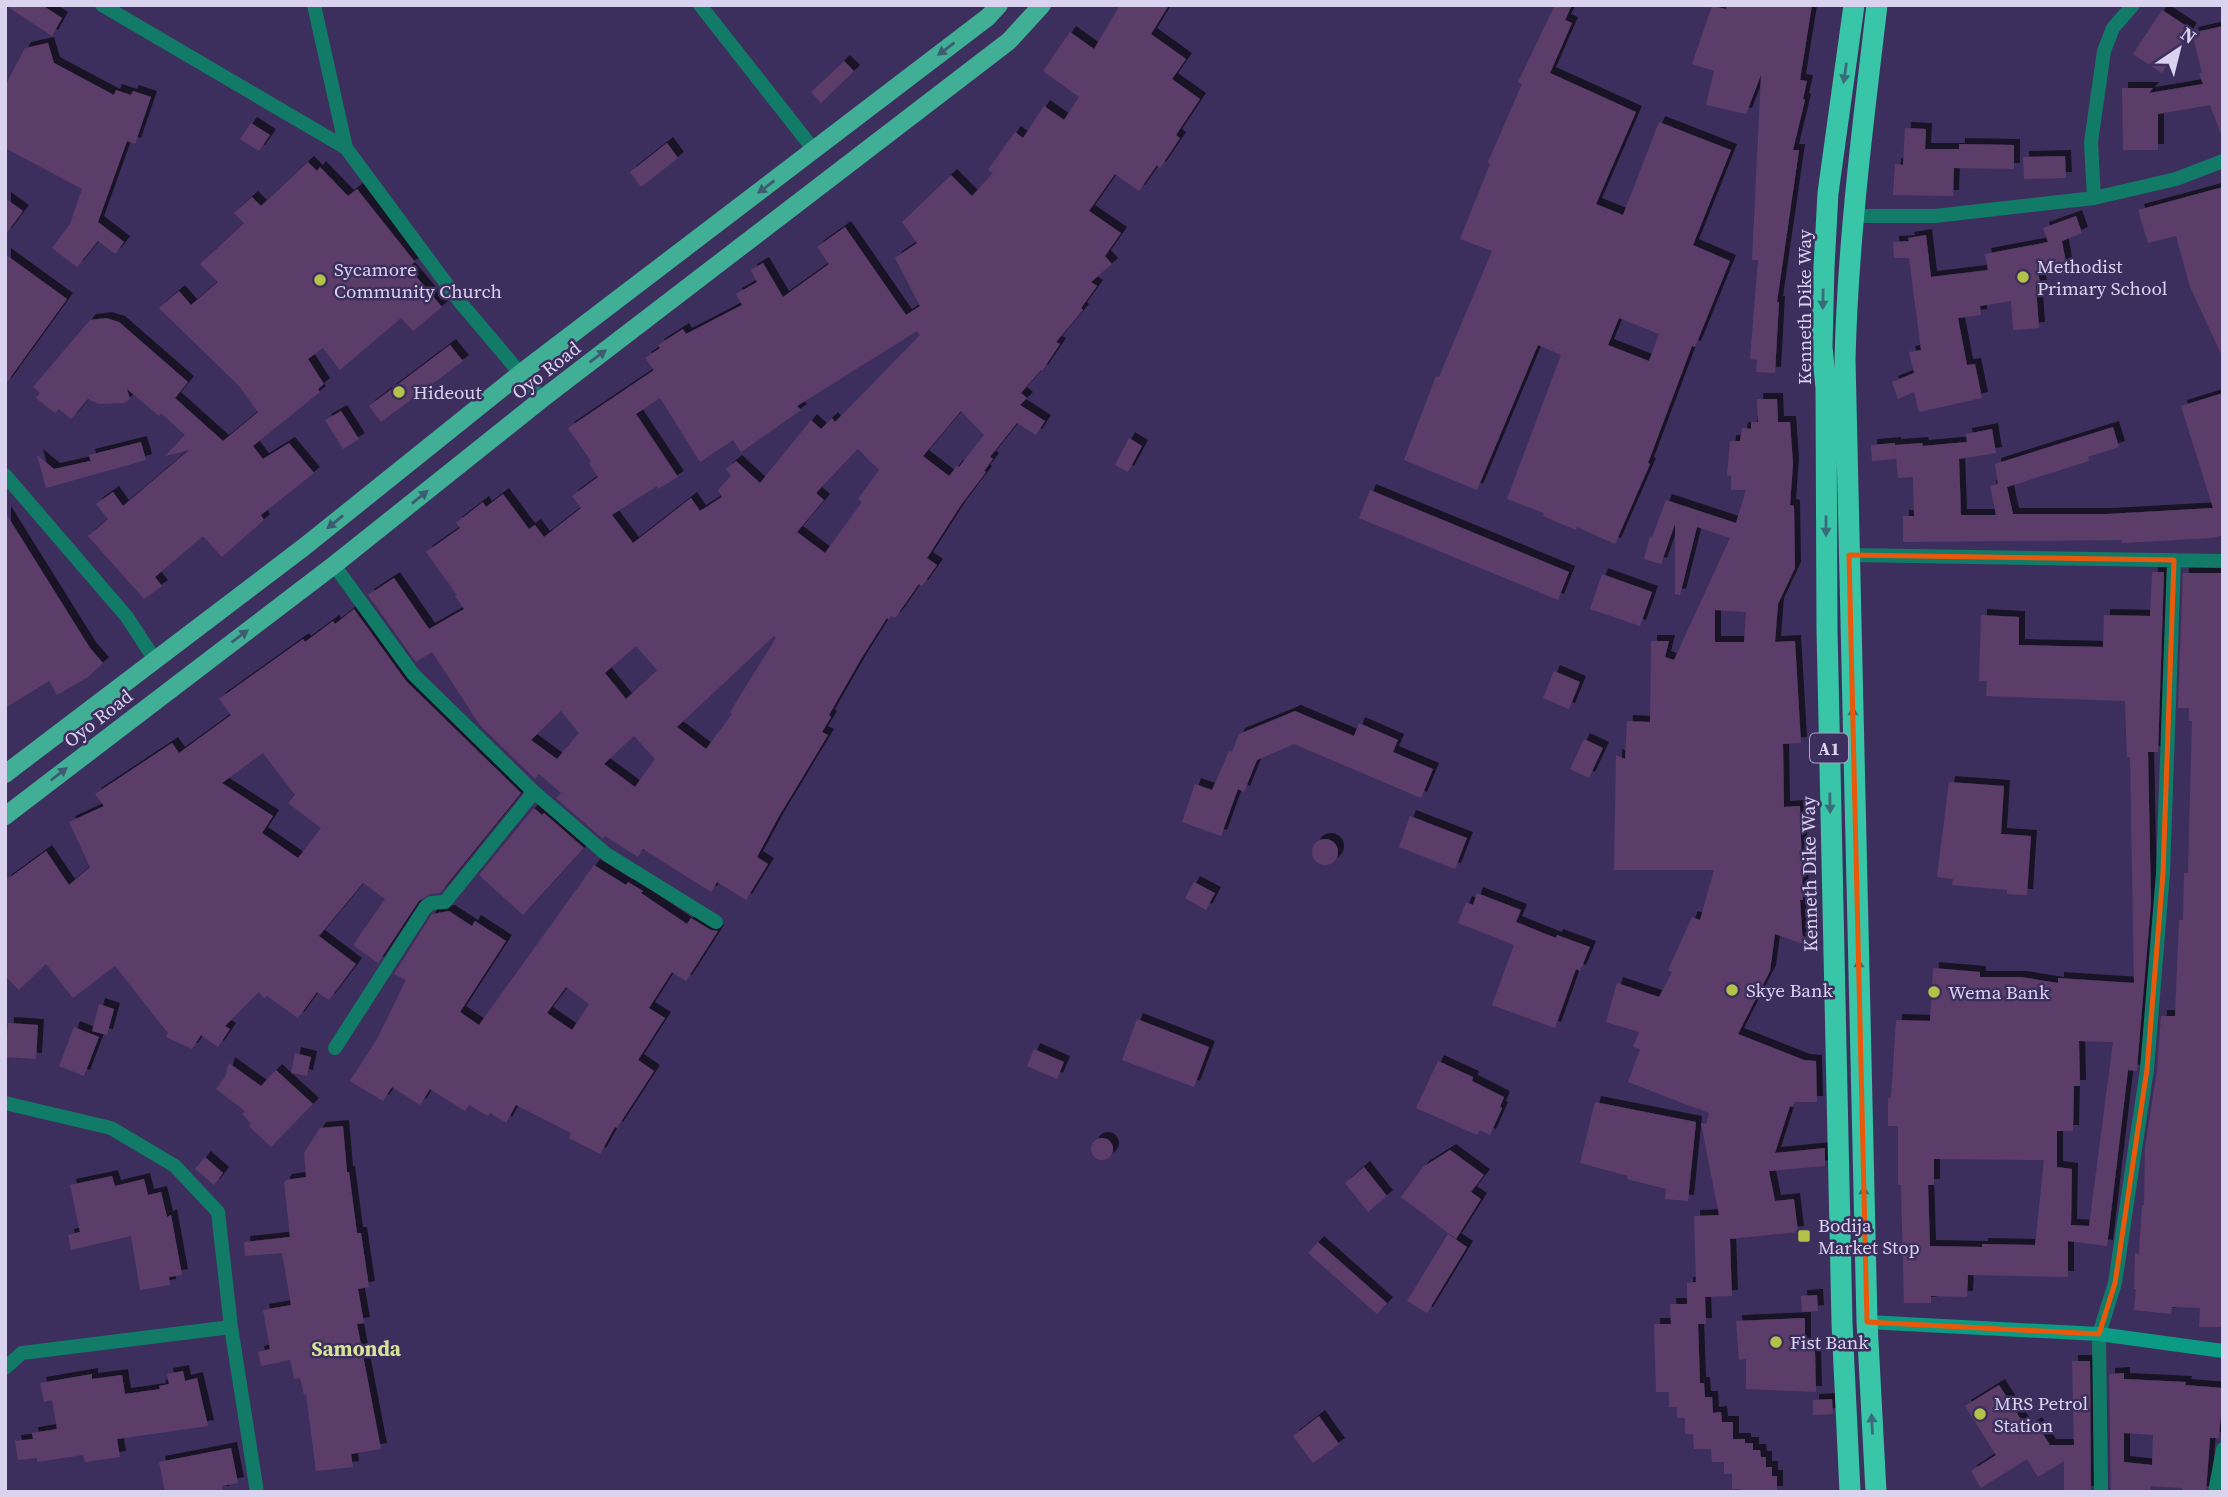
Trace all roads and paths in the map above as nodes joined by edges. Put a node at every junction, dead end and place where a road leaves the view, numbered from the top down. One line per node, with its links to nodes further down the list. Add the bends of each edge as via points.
1 (102, 5): 9 (street)
2 (314, 5): 9 (street)
3 (700, 5): 10 (street)
4 (999, 5): 10 (main road, Oyo Road, one-way to 10)
5 (1042, 5): 15 (main road, Oyo Road, one-way to 5, via 1009,41)
6 (1854, 5): 29 (highway, Kenneth Dike Way / A1, one-way to 29, via 1828,192 1822,347)
7 (1877, 5): 13 (highway, A1)
8 (2133, 5): 12 (street, via 2113,28 2104,51 2091,142)
9 (346, 148): 14 (street, via 460,302)
10 (814, 150): 14 (main road, Oyo Road, one-way to 14)
11 (2223, 160): 12 (street, via 2176,179)
12 (2094, 198): 13 (street, via 1956,214)
13 (1853, 216): 17 (highway, A1, via 1845,359)
14 (521, 373): 15 (street); 21 (main road, Oyo Road, one-way to 21)
15 (542, 399): 20 (main road, Oyo Road, one-way to 15)
16 (5, 475): 21 (street, via 127,617)
17 (1849, 555): 18 (street); 28 (highway, A1, one-way to 17)
18 (2174, 561): 19 (street); 31 (street, via 2163,873 2147,1069 2115,1283)
19 (2223, 561)
20 (334, 565): 23 (street, via 413,674); 24 (main road, Oyo Road, one-way to 20)
21 (155, 660): 22 (main road, Oyo Road)
22 (5, 774)
23 (534, 792): 25 (street, via 606,854); 26 (street, via 445,902 425,908)
24 (5, 816)
25 (716, 922)
26 (335, 1048)
27 (5, 1103): 30 (street, via 111,1128 176,1166 218,1212)
28 (1867, 1322): 29 (street); 31 (street); 37 (highway, A1, one-way to 28)
29 (1842, 1323): 36 (highway, Kenneth Dike Way / A1)
30 (231, 1327): 33 (street, via 22,1353); 35 (street)
31 (2099, 1334): 32 (street); 38 (street)
32 (2223, 1351)
33 (5, 1367)
34 (2223, 1449): 39 (street)
35 (257, 1492)
36 (1850, 1492)
37 (1875, 1492)
38 (2101, 1492)
39 (2215, 1492)

